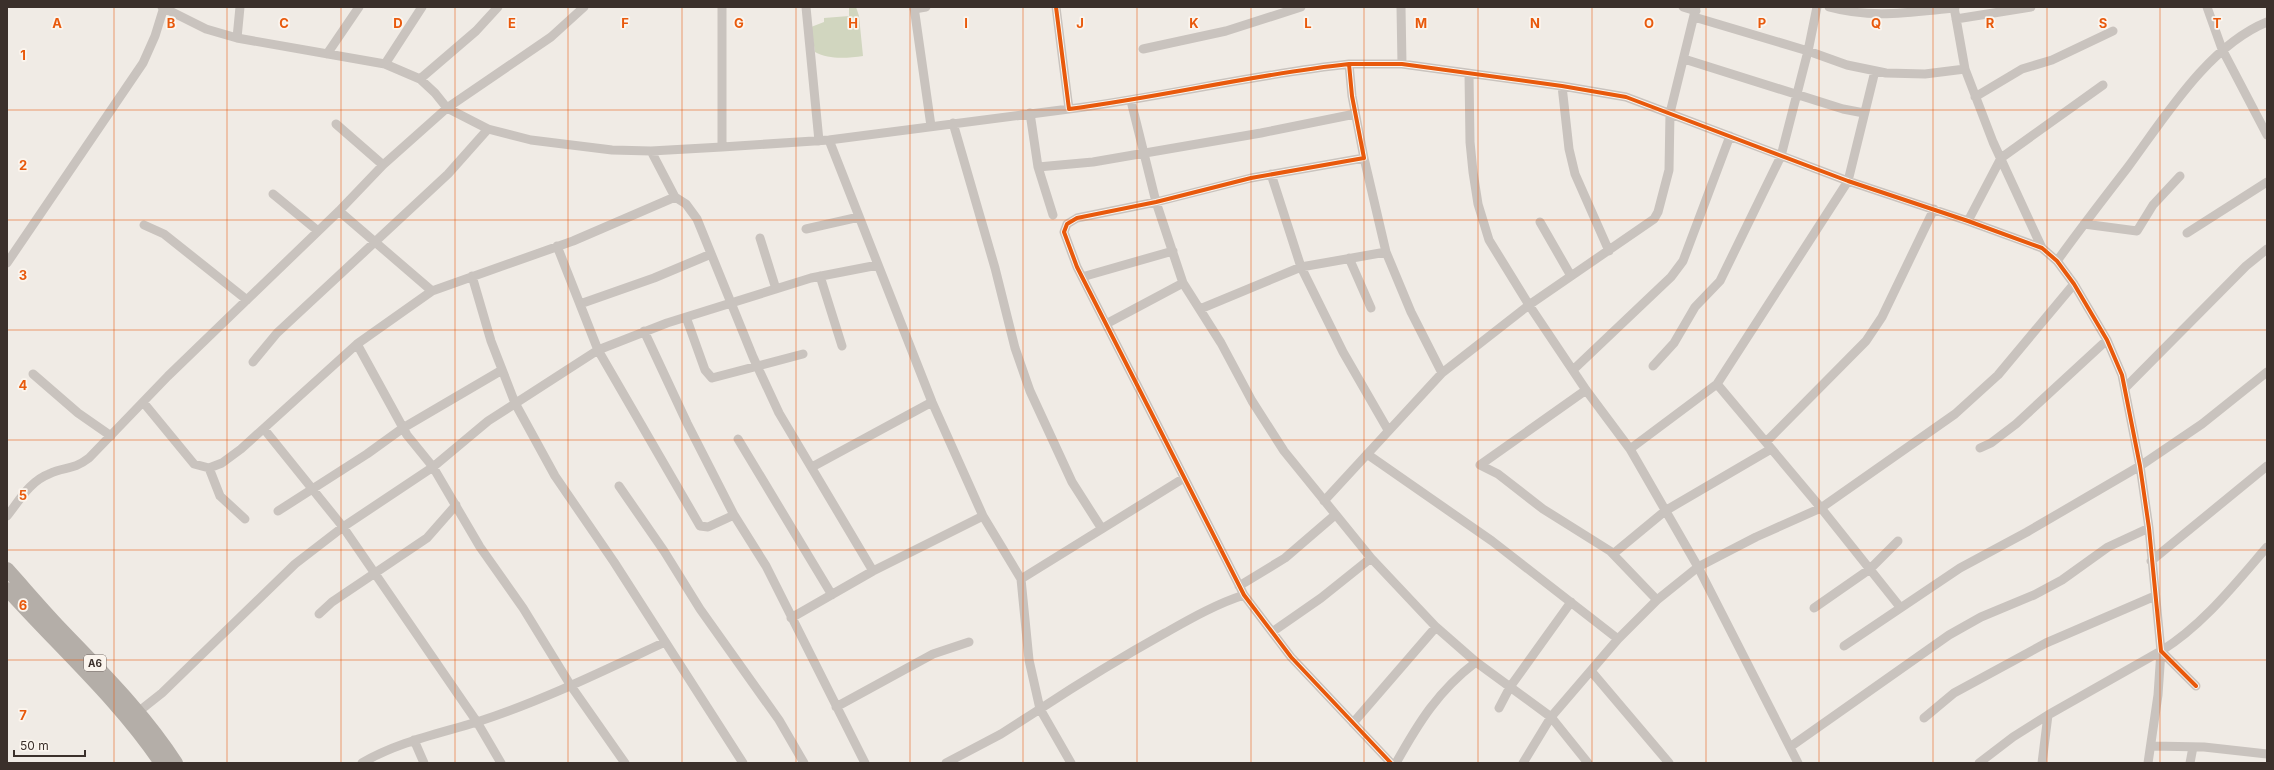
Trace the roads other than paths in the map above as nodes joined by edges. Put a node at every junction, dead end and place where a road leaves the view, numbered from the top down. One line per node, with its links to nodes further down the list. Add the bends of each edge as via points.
1 (163, 7): 24 (street, via 206,29); 92 (street, via 155,36 143,63)
2 (240, 7): 24 (street)
3 (359, 7): 28 (street)
4 (422, 7): 30 (street)
5 (498, 7): 36 (street, via 476,31)
6 (584, 7): 42 (street, via 551,37)
7 (722, 7): 55 (street)
8 (806, 7): 54 (street)
9 (926, 7): 18 (street)
10 (1056, 7): 43 (street)
11 (1302, 7): 25 (street, via 1226,31)
12 (1401, 7): 32 (street)
13 (1683, 7): 20 (street)
14 (1817, 7): 27 (street)
15 (1829, 7): 19 (street, via 1848,12 1884,15)
16 (2031, 7): 21 (street)
17 (2207, 7): 26 (street)
18 (914, 8): 50 (street)
19 (1955, 8): 21 (street)
20 (1695, 11): 27 (street); 29 (street)
21 (1956, 19): 33 (street)
22 (2267, 22): 26 (street, via 2248,31)
23 (2113, 31): 40 (street, via 2052,60 2022,69)
24 (237, 38): 28 (street)
25 (1143, 49)
26 (2222, 49): 52 (street); 76 (street, via 2163,119)
27 (1808, 51): 34 (street, via 1847,65); 39 (street)
28 (327, 54): 30 (street)
29 (1684, 59): 39 (street); 45 (street)
30 (385, 64): 36 (street)
31 (1348, 64): 32 (street); 41 (street, via 1304,69); 47 (street)
32 (1402, 64): 35 (street)
33 (1965, 69): 34 (street, via 1925,74); 40 (street)
34 (1875, 71): 46 (street)
35 (1469, 74): 38 (street); 106 (street, via 1470,142 1478,204 1489,240)
36 (420, 79): 42 (street)
37 (2103, 85): 60 (street)
38 (1562, 86): 45 (street, via 1626,97); 87 (street, via 1569,149 1575,174)
39 (1797, 95): 46 (street); 58 (street)
40 (1975, 97): 60 (street)
41 (1132, 101): 43 (street); 57 (street)
42 (447, 108): 51 (street); 61 (street)
43 (1069, 109): 44 (street)
44 (1030, 113): 48 (street); 62 (street)
45 (1670, 113): 53 (street); 87 (street, via 1669,170 1658,212 1649,224)
46 (1864, 113): 65 (street)
47 (1355, 114): 57 (street, via 1261,133); 59 (street)
48 (953, 123): 50 (street); 160 (street, via 1015,348 1030,391 1072,482)
49 (336, 124): 61 (street)
50 (931, 126): 54 (street)
51 (488, 129): 56 (street, via 531,140 612,150); 82 (street, via 448,174)
52 (2267, 135)
53 (1730, 136): 58 (street); 121 (street, via 1683,261 1671,277)
54 (824, 141): 55 (street); 73 (street)
55 (722, 147): 56 (street)
56 (651, 151): 68 (street)
57 (1144, 152): 62 (street, via 1093,162); 69 (street)
58 (1781, 156): 65 (street); 118 (street, via 1720,281 1695,307 1674,343)
59 (1364, 158): 63 (street); 88 (street)
60 (2001, 158): 74 (street); 84 (street)
61 (383, 165): 71 (street)
62 (1038, 167): 72 (street)
63 (1271, 174): 69 (street); 94 (street)
64 (2180, 176): 76 (street, via 2153,205 2137,231)
65 (1848, 181): 70 (street); 125 (street)
66 (2267, 182): 80 (street)
67 (272, 194): 79 (street)
68 (675, 197): 83 (street); 89 (street, via 686,204 697,219)
69 (1156, 202): 86 (street); 98 (street, via 1077,218 1067,224 1064,232)
70 (1934, 209): 74 (street); 136 (street, via 1882,317 1866,341)
71 (339, 211): 79 (street); 82 (street)
72 (1053, 215)
73 (859, 217): 78 (street); 93 (street)
74 (1968, 221): 84 (street)
75 (1540, 222): 97 (street)
76 (2084, 224): 91 (street)
77 (144, 225): 103 (street, via 164,234)
78 (806, 229)
79 (318, 231): 103 (street)
80 (2188, 233)
81 (760, 238): 101 (street)
82 (376, 243): 102 (street); 117 (street, via 277,333)
83 (557, 246): 95 (street); 105 (street)
84 (2042, 248): 91 (street)
85 (2267, 249): 126 (street, via 2246,266)
86 (1173, 251): 98 (street); 99 (street)
87 (1609, 251): 97 (street)
88 (1386, 252): 90 (street); 123 (street, via 1411,312)
89 (711, 254): 104 (street); 105 (street, via 654,278)
90 (1349, 258): 94 (street); 107 (street)
91 (2057, 261): 100 (street)
92 (7, 263)
93 (878, 265): 96 (street); 129 (street)
94 (1301, 266): 108 (street); 133 (street, via 1343,352)
95 (472, 276): 102 (street); 120 (street)
96 (820, 276): 101 (street); 114 (street)
97 (1571, 276): 106 (street)
98 (1082, 277): 110 (street)
99 (1183, 283): 108 (street); 110 (street)
100 (2074, 284): 112 (street); 150 (street, via 1998,375 1955,414)
101 (776, 289): 104 (street)
102 (432, 291): 113 (street)
103 (247, 300): 128 (street)
104 (730, 303): 109 (street); 119 (street)
105 (580, 304): 115 (street)
106 (1529, 305): 121 (street); 123 (street)
107 (1371, 308)
108 (1200, 309): 148 (street, via 1280,445)
109 (686, 317): 111 (street); 119 (street, via 705,370 712,378)
110 (1106, 324): 145 (street)
111 (644, 331): 115 (street); 153 (street)
112 (2107, 340): 126 (street); 137 (street, via 2016,424 1992,443)
113 (357, 344): 131 (street); 132 (street)
114 (842, 346)
115 (598, 350): 130 (street); 153 (street, via 700,526 708,528)
116 (803, 354): 119 (street)
117 (253, 362)
118 (1653, 366)
119 (757, 367): 143 (street, via 779,412)
120 (502, 370): 130 (street); 131 (street)
121 (1573, 370): 127 (street)
122 (2267, 372): 140 (street, via 2202,424)
123 (1442, 373): 133 (street)
124 (33, 374): 134 (street, via 78,413)
125 (1717, 384): 136 (street); 138 (street)
126 (2125, 388): 140 (street)
127 (1586, 390): 138 (street); 163 (street, via 1480,465 1498,474 1543,509)
128 (143, 402): 134 (street); 144 (street, via 194,464)
129 (932, 402): 143 (street); 156 (street)
130 (515, 403): 142 (street, via 488,421); 186 (street, via 556,476)
131 (403, 428): 142 (street); 147 (street)
132 (264, 429): 144 (street, via 222,463); 147 (street)
133 (1388, 430): 139 (street)
134 (111, 436): 155 (street, via 77,467 49,474 32,484)
135 (738, 439): 174 (street)
136 (1768, 445): 150 (street); 152 (street)
137 (1980, 448)
138 (1630, 449): 152 (street)
139 (1367, 454): 148 (street); 178 (street, via 1492,541)
140 (2140, 466): 159 (street); 179 (street, via 1960,568)
141 (2267, 466): 165 (street)
142 (433, 467): 149 (street); 158 (street)
143 (812, 467): 169 (street)
144 (209, 468): 157 (street, via 220,496)
145 (1184, 478): 160 (street); 172 (street)
146 (619, 486): 217 (street, via 700,609 779,720)
147 (312, 489): 151 (street); 158 (street)
148 (1324, 501): 154 (street)
149 (456, 505): 170 (street, via 428,538); 192 (street, via 480,547 523,608)
150 (1821, 508): 166 (street); 168 (street)
151 (278, 511)
152 (1665, 511): 163 (street); 166 (street)
153 (734, 515): 182 (street, via 766,566)
154 (1335, 515): 164 (street); 172 (street, via 1285,558)
155 (7, 516)
156 (983, 516): 169 (street); 171 (street)
157 (245, 519)
158 (343, 527): 170 (street); 198 (street, via 295,564 168,688)
159 (2149, 528): 165 (street); 206 (street, via 2108,548 2062,580 2034,595 1981,617 1949,634)
160 (1102, 529): 171 (street)
161 (1898, 541): 168 (street)
162 (2267, 547): 189 (street, via 2236,583 2189,630)
163 (1614, 554): 177 (street)
164 (1371, 558): 183 (street); 184 (street, via 1321,598)
165 (2151, 561): 176 (street)
166 (1698, 567): 177 (street); 206 (street)
167 (7, 569): 198 (highway, A6)
168 (1870, 569): 179 (street); 180 (street)
169 (873, 571): 174 (street)
170 (374, 573): 181 (street); 202 (street)
171 (1021, 579): 197 (street, via 1029,660)
172 (1239, 586): 175 (street)
173 (7, 589): 210 (highway, A6, via 87,674)
174 (832, 595): 182 (street)
175 (1244, 595): 184 (street); 197 (street, via 1166,632 1111,663)
176 (2155, 596): 189 (street); 201 (street, via 2040,646 1954,693)
177 (1657, 600): 185 (street)
178 (1571, 602): 185 (street); 194 (street)
179 (1900, 607): 188 (street)
180 (1814, 608)
181 (319, 614)
182 (791, 618): 195 (street)
183 (1436, 627): 190 (street); 203 (street)
184 (1272, 632): 203 (street, via 1291,657)
185 (1618, 639): 191 (street)
186 (665, 642): 192 (street); 216 (street)
187 (969, 642): 195 (street, via 933,654)
188 (1844, 646)
189 (2161, 651): 193 (street); 199 (street); 205 (street)
190 (1476, 662): 194 (street); 223 (street, via 1454,679 1436,698 1417,725)
191 (1591, 671): 200 (street); 226 (street)
192 (571, 686): 202 (street); 215 (street)
193 (2196, 686)
194 (1510, 687): 196 (street); 200 (street)
195 (836, 707): 218 (street)
196 (1499, 708)
197 (1040, 709): 208 (street); 221 (street)
198 (138, 712): 211 (highway, A6)
199 (2048, 715): 228 (street); 229 (street)
200 (1550, 717): 224 (street); 225 (street)
201 (1924, 718)
202 (477, 722): 204 (street); 214 (street)
203 (1353, 723): 222 (street)
204 (414, 740): 212 (street); 213 (street)
205 (2152, 746): 207 (street); 230 (street)
206 (1790, 747): 227 (street)
207 (2194, 747): 209 (street); 231 (street)
208 (964, 754): 219 (street); 220 (street)
209 (2267, 754)
210 (161, 763)
211 (176, 763)
212 (362, 763)
213 (424, 763)
214 (501, 763)
215 (624, 763)
216 (743, 763)
217 (804, 763)
218 (865, 763)
219 (946, 763)
220 (969, 763)
221 (1071, 763)
222 (1391, 763)
223 (1396, 763)
224 (1523, 763)
225 (1588, 763)
226 (1669, 763)
227 (1798, 763)
228 (1979, 763)
229 (2042, 763)
230 (2148, 763)
231 (2190, 763)

